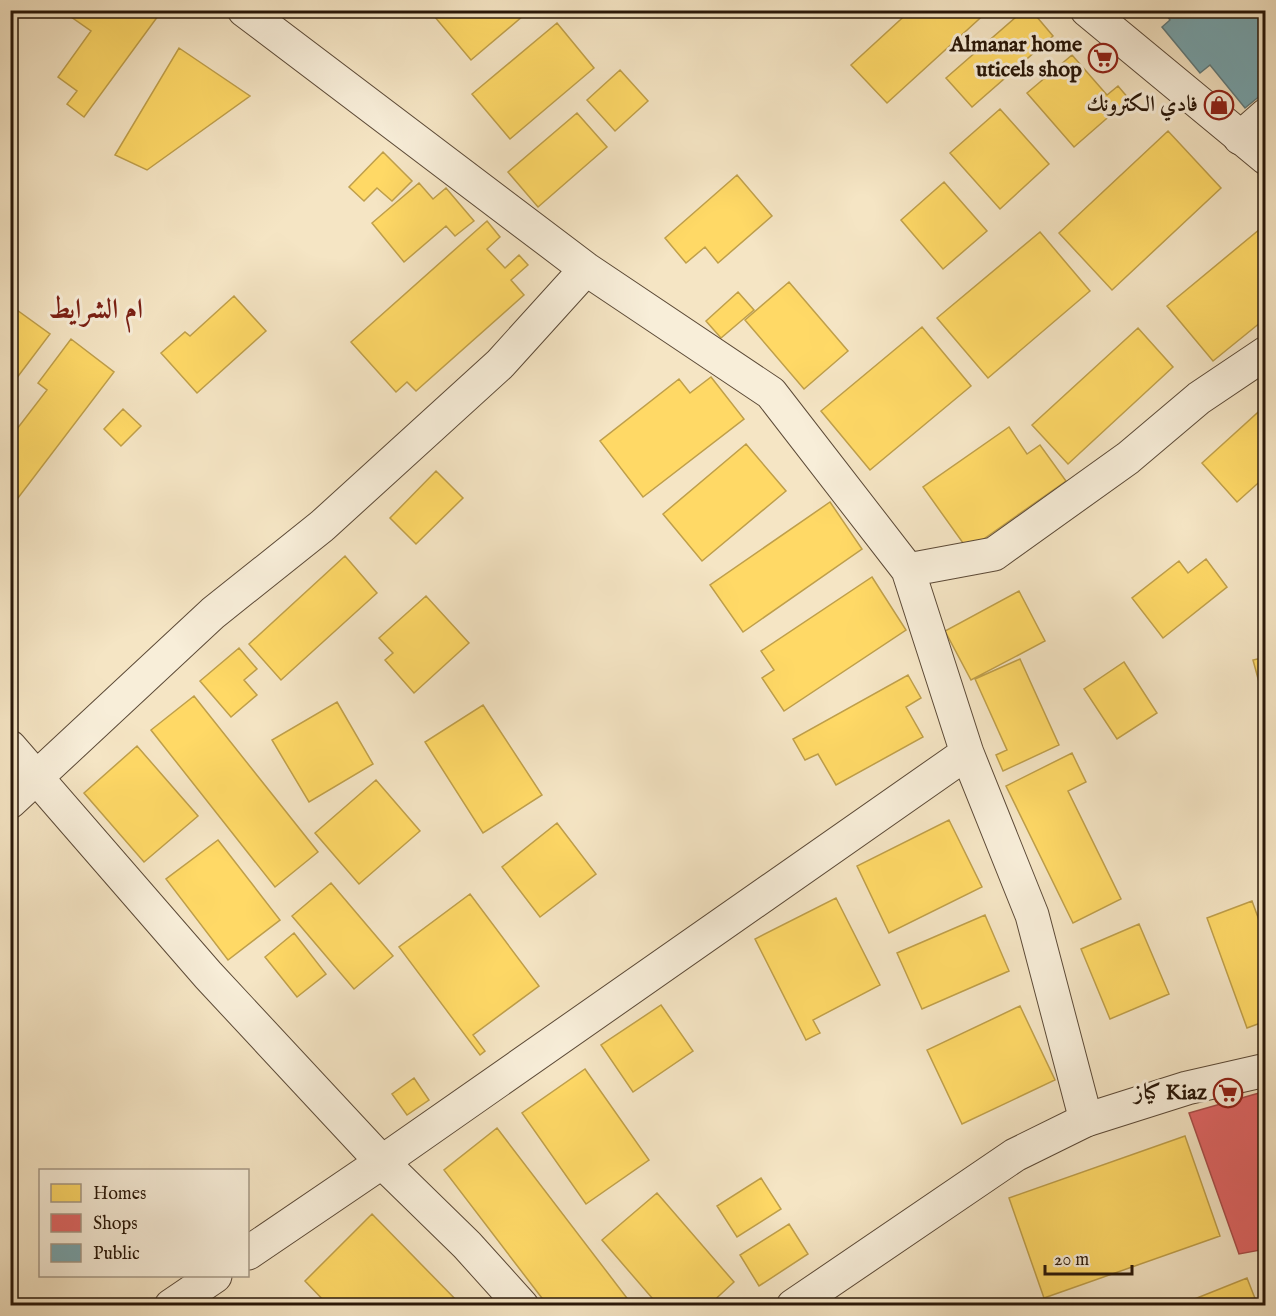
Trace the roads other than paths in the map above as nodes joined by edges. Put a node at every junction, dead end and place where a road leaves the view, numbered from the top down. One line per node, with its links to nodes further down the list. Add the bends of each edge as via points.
1 (244, 10): 6 (street)
2 (1087, 10): 4 (street)
3 (1266, 115): 4 (street)
4 (1240, 138): 5 (street)
5 (1266, 158)
6 (586, 269): 8 (street, via 771,393); 11 (street, via 500,364 322,526 213,613)
7 (1266, 353): 8 (street, via 1199,398 1128,458 994,554)
8 (908, 570): 10 (street)
9 (10, 747): 11 (street)
10 (967, 753): 14 (street, via 1032,915); 15 (street)
11 (39, 777): 12 (street); 15 (street, via 208,975)
12 (10, 802)
13 (1266, 1070): 14 (street, via 1187,1088)
14 (1086, 1120): 20 (street, via 1015,1155)
15 (382, 1162): 16 (street); 19 (street)
16 (249, 1252)
17 (212, 1277): 18 (street)
18 (171, 1305)
19 (522, 1305)
20 (793, 1305)

